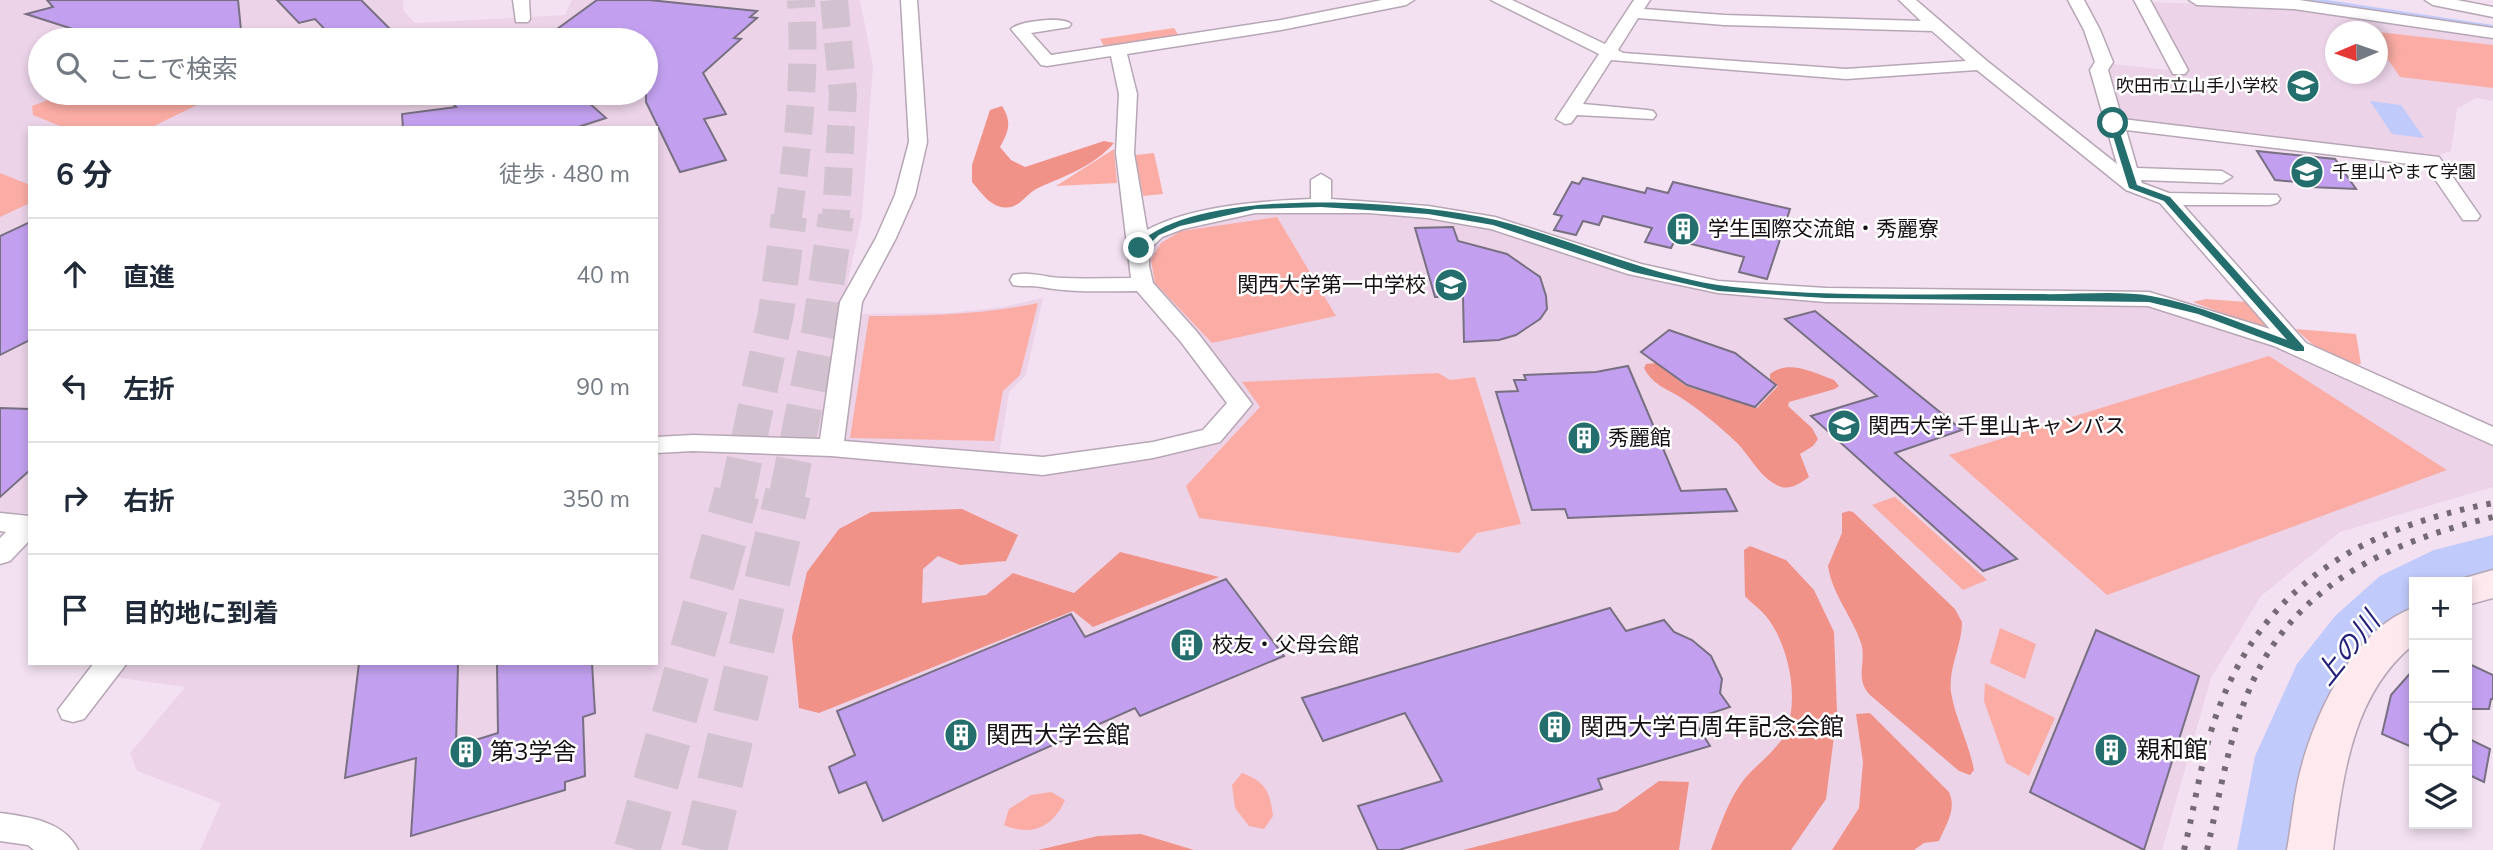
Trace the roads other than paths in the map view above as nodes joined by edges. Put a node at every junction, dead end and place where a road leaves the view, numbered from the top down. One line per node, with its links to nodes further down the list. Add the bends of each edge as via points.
1 (521, 0): 15 (street)
2 (1312, 0): 14 (street)
3 (1406, 0): 14 (street)
4 (1499, 0): 20 (street)
5 (1907, 0): 17 (street)
6 (2076, 0): 24 (street, via 2104,62 2099,70)
7 (2142, 0): 22 (street)
8 (2197, 0): 10 (street)
9 (2433, 0): 13 (street)
10 (2292, 1): 18 (street)
11 (915, 2): 38 (street, via 918,142 905,195 851,302)
12 (1639, 4): 17 (street, via 1724,20); 20 (street)
13 (2493, 12)
14 (1323, 17): 19 (street)
15 (522, 19)
16 (1063, 24): 19 (street, via 1019,29 1047,61)
17 (1937, 26): 21 (street)
18 (2493, 33)
19 (1118, 51): 32 (street, via 1128,94 1125,153)
20 (1609, 54): 21 (street, via 1722,68 1846,74); 23 (street, via 1569,114)
21 (1981, 65): 27 (street)
22 (2179, 70)
23 (1647, 115)
24 (2113, 123): 27 (street); 31 (street, via 2432,161)
25 (2222, 177): 27 (street)
26 (1321, 180): 30 (street)
27 (2131, 180): 28 (street)
28 (2167, 199): 29 (street); 35 (street)
29 (2270, 199)
30 (1321, 205): 32 (street, via 1255,207 1177,224 1155,233); 35 (street, via 1428,212 1495,223 1636,270 1718,288 1826,295 2149,299 2201,312)
31 (2470, 216)
32 (1139, 248): 34 (street)
33 (1021, 280): 34 (street, via 1058,285)
34 (1143, 284): 38 (street, via 1240,404 1211,436 1153,450 1043,466)
35 (2300, 349): 36 (street)
36 (2493, 437)
37 (658, 445): 38 (street)
38 (831, 448)
39 (0, 522): 40 (street)
40 (28, 525)
41 (28, 526): 42 (street)
42 (0, 554)
43 (2493, 584): 44 (main road)
44 (2472, 590)
45 (2409, 627): 50 (main road, via 2386,645 2348,697 2323,765)
46 (109, 665): 47 (street)
47 (73, 710)
48 (0, 827): 49 (street, via 35,832)
49 (61, 850)
50 (2310, 850)

